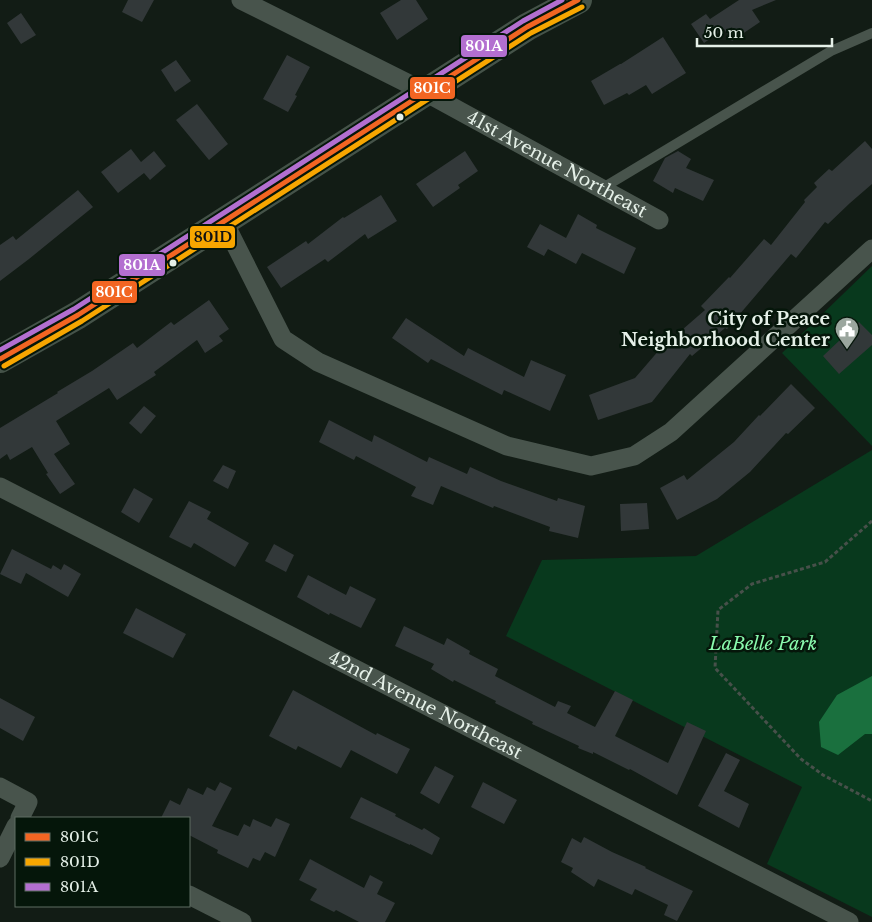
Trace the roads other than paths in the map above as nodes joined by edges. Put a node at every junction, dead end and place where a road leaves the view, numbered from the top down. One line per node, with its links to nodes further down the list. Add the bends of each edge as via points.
1 (241, 0): 4 (street, 41st Avenue Northeast)
2 (578, 0): 4 (street, via 527,27)
3 (872, 32): 5 (lane, via 831,51)
4 (425, 92): 5 (street, 41st Avenue Northeast); 7 (street)
5 (601, 189): 6 (street, 41st Avenue Northeast)
6 (659, 220)
7 (224, 222): 8 (street, via 283,339 318,362 507,446 591,466 634,456 672,432); 9 (street, via 78,315)
8 (872, 249)
9 (0, 359)
10 (0, 486): 17 (street, 42nd Avenue Northeast)
11 (0, 787): 12 (street, via 28,802)
12 (20, 817)
13 (15, 828): 14 (street)
14 (0, 858)
15 (190, 896): 16 (street)
16 (242, 922)
17 (849, 922)

